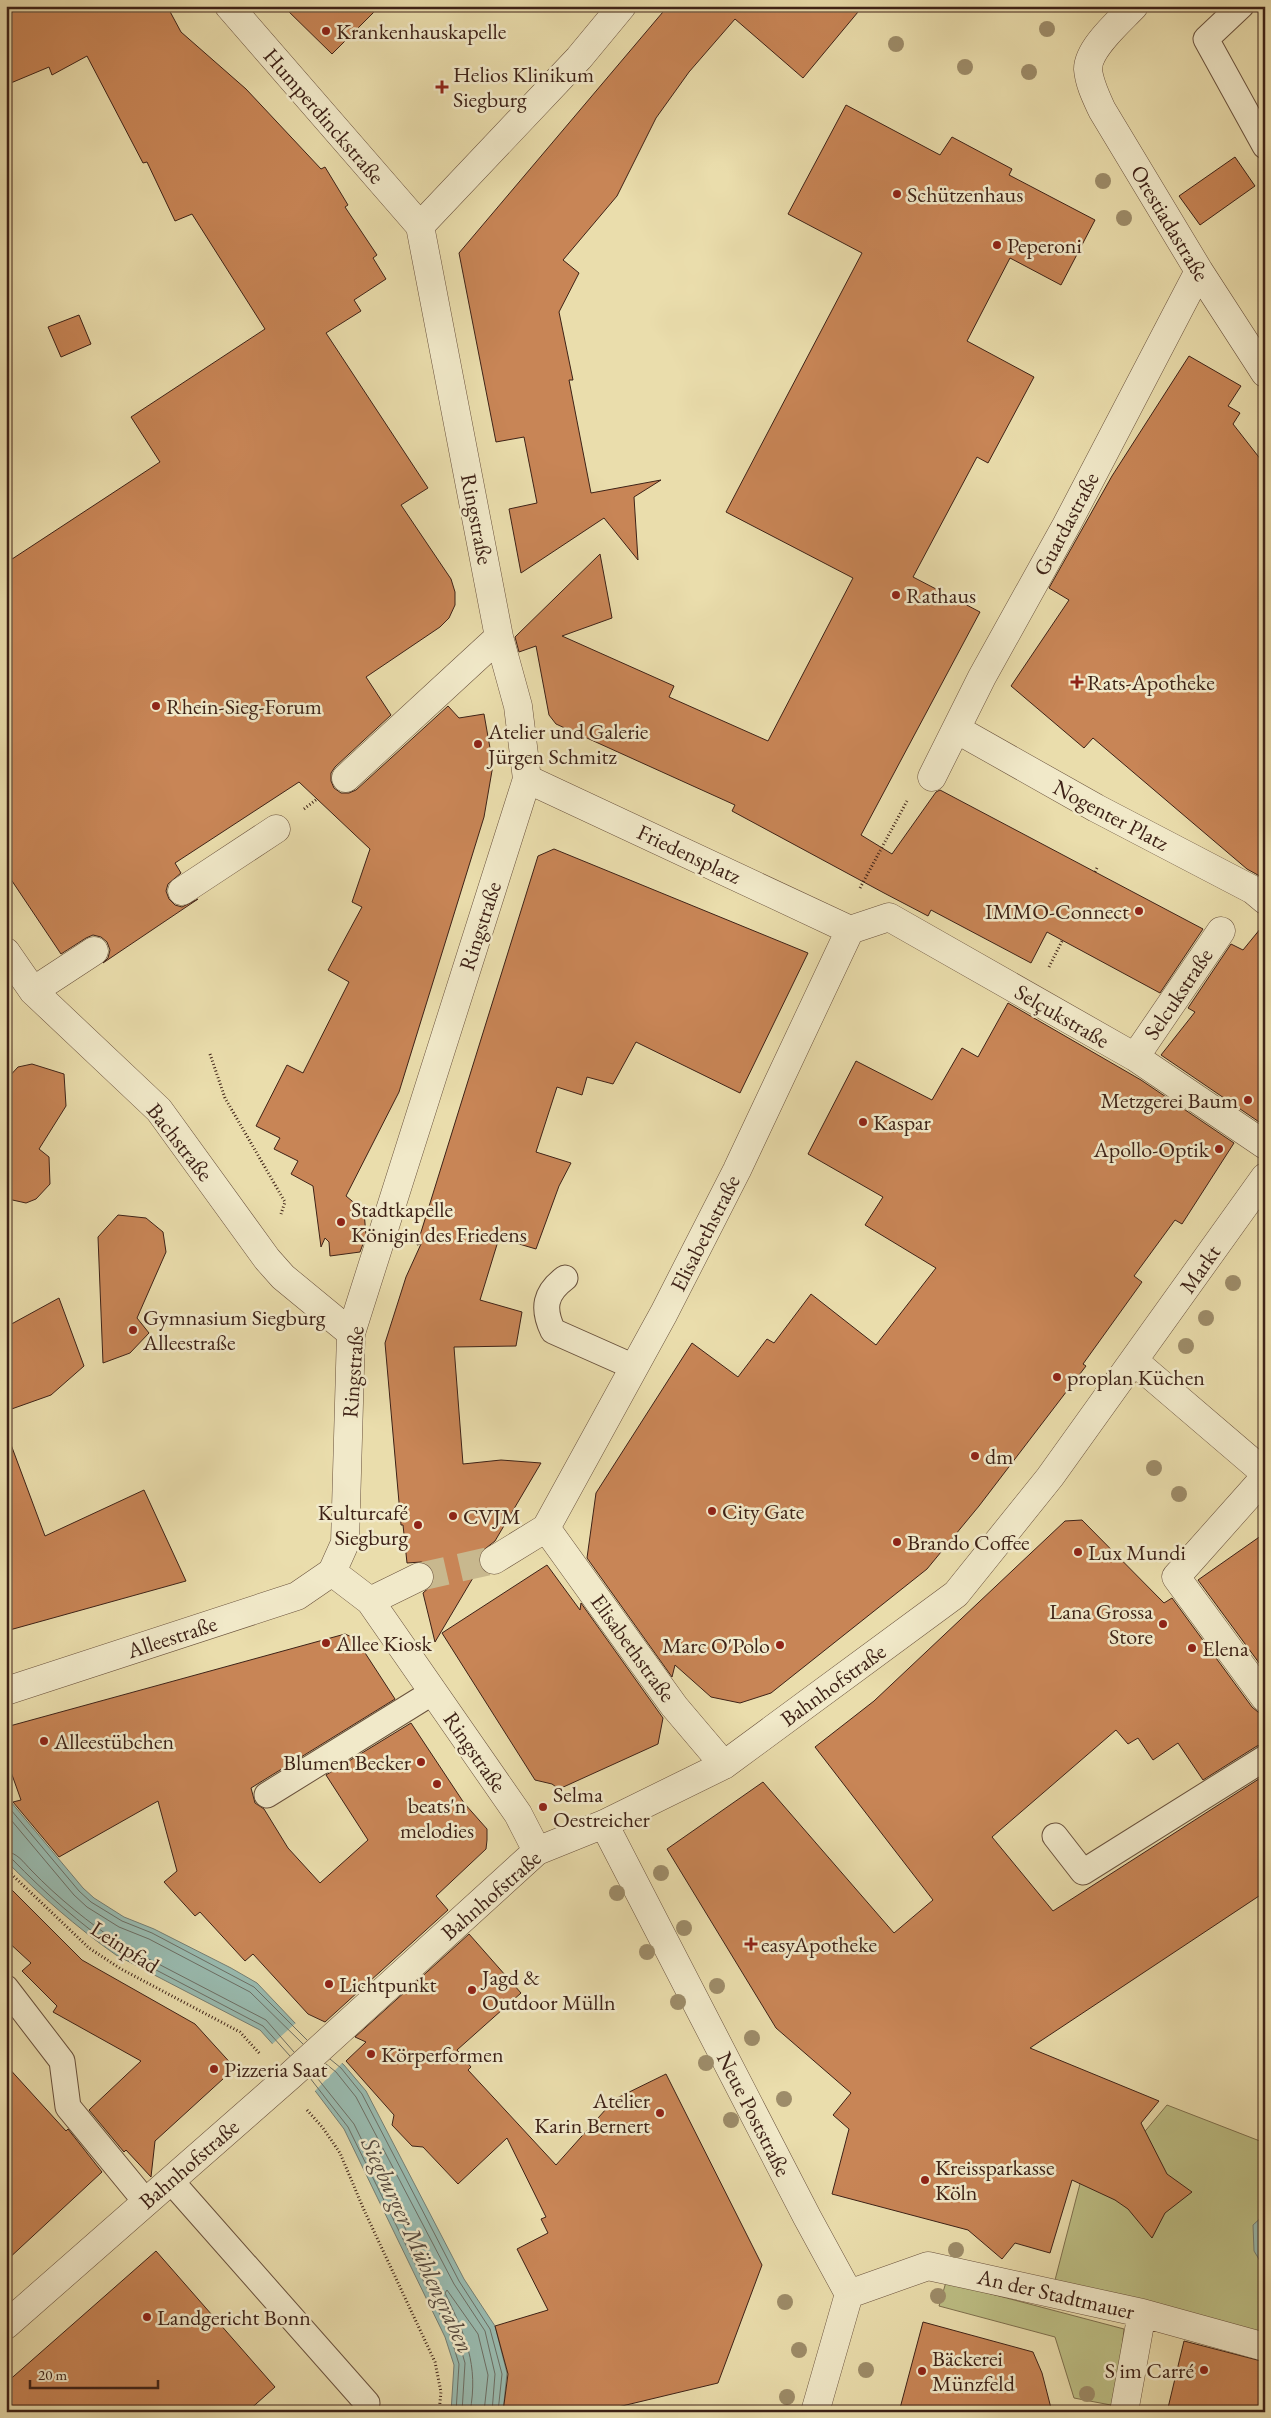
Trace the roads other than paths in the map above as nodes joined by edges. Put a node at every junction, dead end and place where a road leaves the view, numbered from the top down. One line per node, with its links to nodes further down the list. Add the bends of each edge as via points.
1 (229, 6): 6 (street, Humperdinckstraße)
2 (622, 6): 6 (street, via 579,58)
3 (1134, 6): 7 (street, Orestiadastraße, via 1095,48 1088,67 1092,88)
4 (1241, 6): 5 (lane, via 1206,39)
5 (1265, 146)
6 (420, 226): 9 (street, Ringstraße)
7 (1199, 271): 8 (street, Orestiadastraße); 10 (street, Guardastraße)
8 (1265, 372)
9 (499, 637): 11 (street); 13 (street, Ringstraße, via 518,706)
10 (956, 730): 12 (street, Guardastraße); 16 (street, Nogenter Platz, via 1253,890)
11 (346, 778)
12 (932, 778)
13 (527, 779): 17 (street, Friedensplatz); 26 (street, Ringstraße)
14 (276, 829): 15 (street)
15 (182, 891)
16 (1265, 900)
17 (845, 927): 22 (street, Selçukstraße, via 889,917); 28 (street, Elisabethstraße, via 737,1170)
18 (1221, 931): 22 (street, Selcukstraße)
19 (94, 951): 21 (street)
20 (6, 952): 21 (street, Bachstraße)
21 (32, 991): 26 (street, Bachstraße, via 159,1110 283,1277)
22 (1135, 1057): 23 (street, Selçukstraße)
23 (1265, 1145)
24 (1265, 1177): 27 (street, Markt)
25 (565, 1278): 28 (lane, via 550,1292 547,1304 546,1317 553,1331)
26 (352, 1333): 34 (street, Ringstraße, via 345,1543)
27 (1134, 1361): 29 (street); 30 (street, Markt)
28 (634, 1367): 32 (street, Elisabethstraße)
29 (1265, 1473)
30 (1050, 1477): 41 (street, Bahnhofstraße, via 956,1594)
31 (1265, 1477): 39 (street, via 1176,1577)
32 (546, 1528): 33 (street, Elisabethstraße); 41 (street, Elisabethstraße, via 674,1706)
33 (494, 1560)
34 (332, 1572): 36 (street, Ringstraße); 37 (street, Alleestraße, via 297,1596)
35 (419, 1577): 36 (street)
36 (370, 1601): 38 (street, Ringstraße)
37 (6, 1691)
38 (433, 1692): 42 (lane); 45 (street, Ringstraße, via 518,1814)
39 (1265, 1698)
40 (1265, 1758): 44 (lane, via 1083,1872)
41 (724, 1765): 43 (street, Bahnhofstraße)
42 (267, 1795)
43 (604, 1824): 45 (street, Bahnhofstraße); 49 (street, Neue Poststraße)
44 (1055, 1836)
45 (537, 1851): 47 (street, Bahnhofstraße)
46 (6, 1988): 48 (lane, via 62,2061 68,2107)
47 (171, 2181): 48 (street, Bahnhofstraße); 53 (lane)
48 (146, 2202): 51 (street, Bahnhofstraße)
49 (849, 2294): 50 (street, An der Stadtmauer, via 928,2266); 54 (street)
50 (1142, 2314): 52 (street, An der Stadtmauer); 55 (street)
51 (6, 2325)
52 (1265, 2347)
53 (367, 2403)
54 (814, 2412)
55 (1124, 2412)

